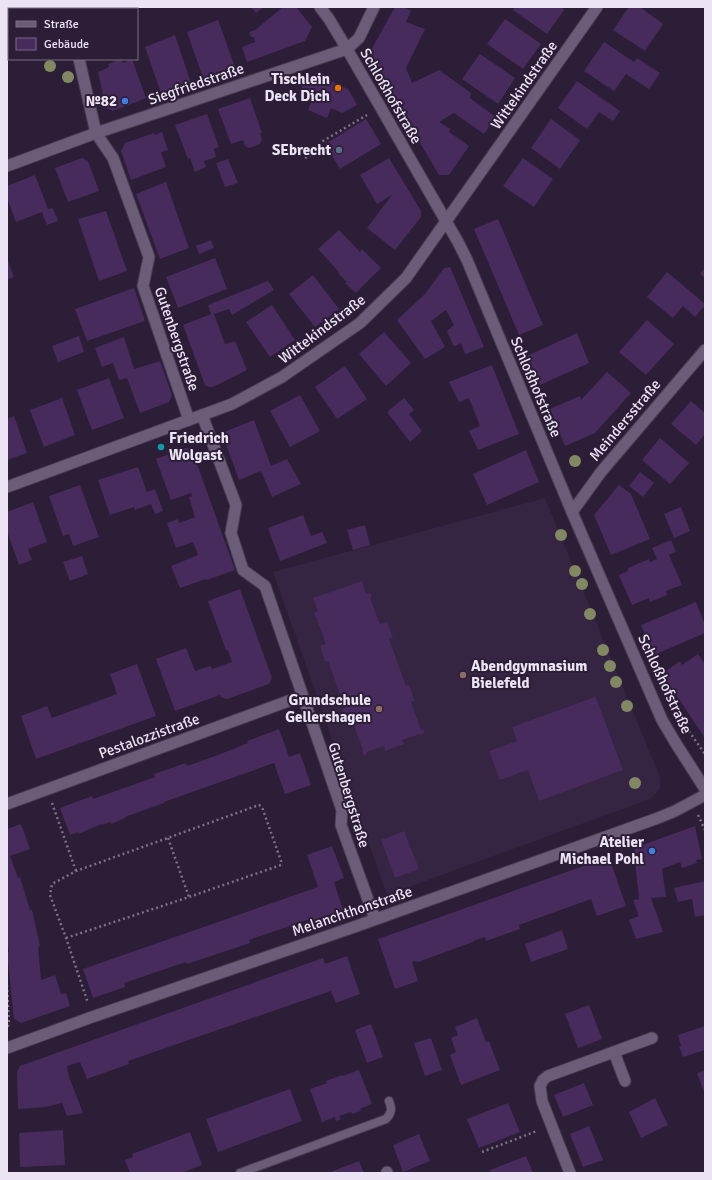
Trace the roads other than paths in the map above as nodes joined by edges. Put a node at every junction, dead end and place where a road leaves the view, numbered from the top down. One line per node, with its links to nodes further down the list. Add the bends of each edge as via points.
1 (320, 7): 4 (street, Schloßhofstraße)
2 (374, 7): 4 (street, Siegfriedstraße, via 359,38)
3 (597, 7): 8 (street, Wittekindstraße)
4 (347, 49): 6 (street, Siegfriedstraße); 8 (street, Schloßhofstraße)
5 (79, 60): 6 (street)
6 (96, 134): 7 (street, Siegfriedstraße); 11 (street, Gutenbergstraße, via 113,158 149,257 143,286)
7 (7, 166)
8 (446, 221): 10 (street, Wittekindstraße, via 406,278 360,323 282,377 232,404); 13 (street, Schloßhofstraße, via 467,260)
9 (705, 350): 13 (street, Meindersstraße, via 601,472)
10 (202, 415): 11 (street, Wittekindstraße); 14 (street, Gutenbergstraße, via 236,505 231,533 243,570 265,586)
11 (189, 420): 12 (street, Wittekindstraße)
12 (7, 487)
13 (572, 512): 15 (street, Schloßhofstraße, via 662,720)
14 (302, 696): 17 (street, Pestalozzistraße); 18 (street, Gutenbergstraße, via 342,810 341,825)
15 (705, 789)
16 (705, 795): 18 (street, Melanchthonstraße, via 658,818)
17 (7, 804)
18 (375, 919): 20 (street, Melanchthonstraße, via 92,1016)
19 (652, 1038): 21 (street)
20 (7, 1048)
21 (614, 1052): 22 (street); 25 (street, via 548,1076 540,1086 542,1101)
22 (625, 1081)
23 (390, 1101): 24 (lane, via 390,1115 386,1119)
24 (240, 1173)
25 (570, 1173)

